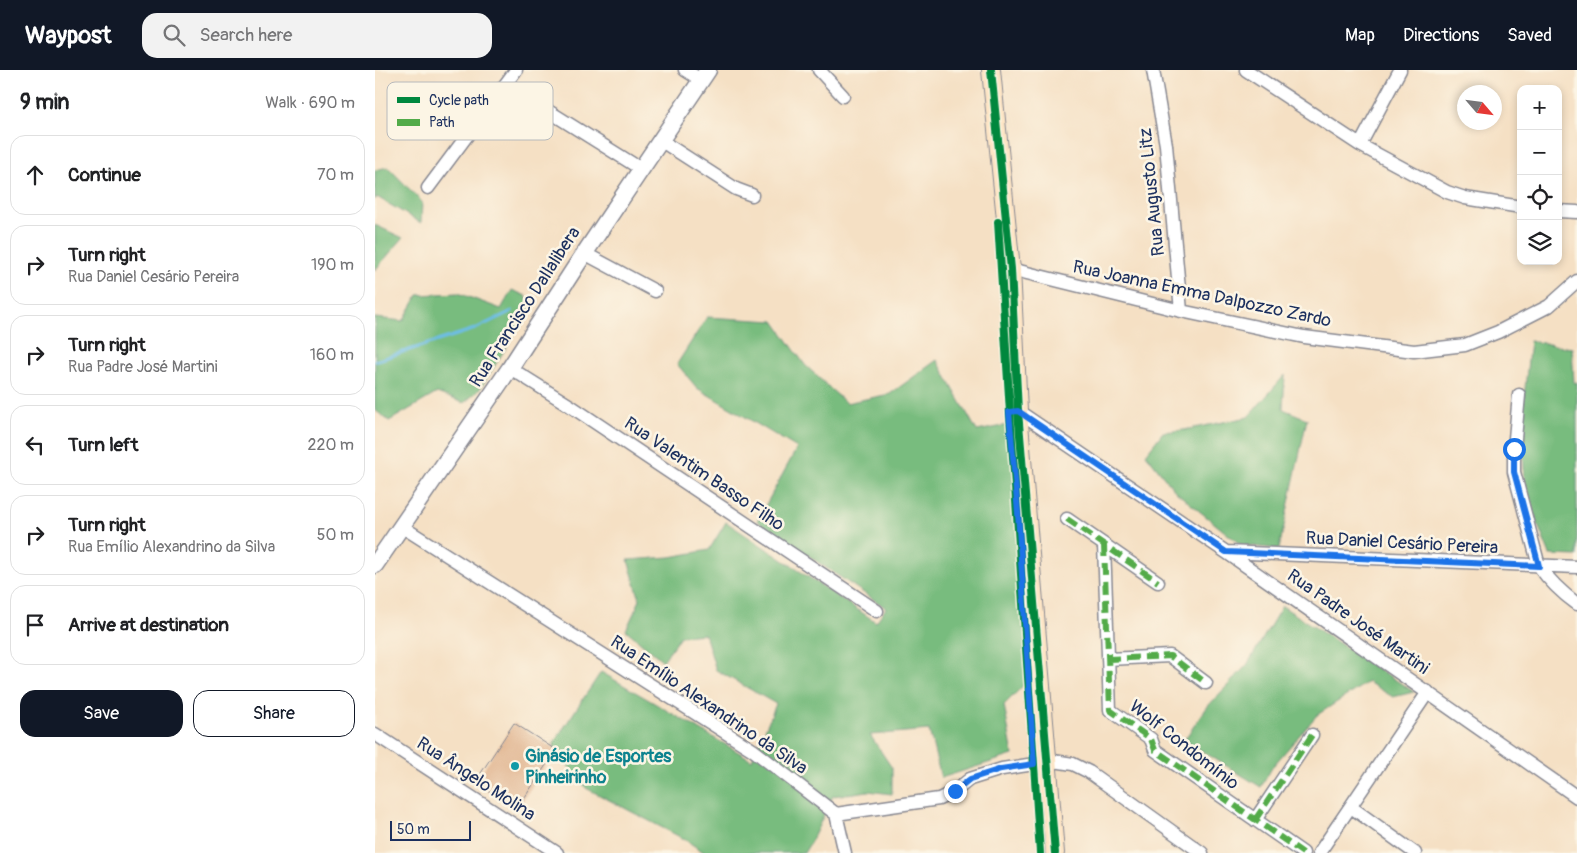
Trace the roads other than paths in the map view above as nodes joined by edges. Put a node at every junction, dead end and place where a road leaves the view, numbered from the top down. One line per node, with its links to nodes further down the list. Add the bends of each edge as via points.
1 (516, 70): 9 (street)
2 (685, 70): 8 (street)
3 (819, 70): 10 (street)
4 (991, 70): 20 (main road)
5 (1153, 70): 23 (street, Rua Augusto Litz, via 1166,145)
6 (1246, 70): 14 (street)
7 (1400, 70): 14 (street)
8 (704, 75): 13 (street, Rua Francisco Dallalibera)
9 (507, 82)
10 (843, 96)
11 (553, 113): 15 (street)
12 (464, 140): 16 (street)
13 (660, 140): 15 (street, Rua Francisco Dallalibera); 17 (street, via 736,189)
14 (1360, 145): 18 (street, via 1447,192)
15 (641, 169): 19 (street, Rua Francisco Dallalibera)
16 (428, 188)
17 (752, 195)
18 (1517, 206)
19 (584, 253): 22 (street); 24 (street, Rua Francisco Dallalibera)
20 (1011, 269): 23 (street, Rua Joanna Emma Dalpozzo Zardo); 26 (main road)
21 (1577, 281): 23 (street, Rua Joanna Emma Dalpozzo Zardo, via 1549,306 1498,332 1465,345 1414,351 1304,337)
22 (655, 291)
23 (1181, 311)
24 (510, 368): 28 (street, Rua Francisco Dallalibera); 36 (street, Rua Valentim Basso Filho)
25 (1519, 395): 32 (street, via 1514,472)
26 (1018, 411): 30 (street, Rua Padre José Martini); 42 (main road)
27 (1067, 519): 29 (street)
28 (401, 526): 31 (street, Rua Francisco Dallalibera); 45 (street, Rua Emílio Alexandrino da Silva, via 753,750)
29 (1104, 545): 34 (street); 37 (street, Wolf Condomínio)
30 (1226, 552): 32 (street, Rua Daniel Cesário Pereira); 39 (street, Rua Padre José Martini)
31 (375, 565)
32 (1539, 566): 33 (street, Rua Daniel Cesário Pereira); 35 (street, via 1547,578)
33 (1577, 567)
34 (1158, 582)
35 (1577, 604)
36 (877, 611)
37 (1108, 659): 38 (street, via 1170,656); 46 (street, Wolf Condomínio, via 1110,710 1151,738 1155,750)
38 (1206, 683)
39 (1427, 692): 43 (street, Rua Padre José Martini); 44 (street)
40 (375, 734): 47 (street, Rua Ângelo Molina)
41 (1311, 735): 46 (street)
42 (1047, 760): 45 (street, via 970,779 939,799); 49 (main road); 50 (street, via 1073,764 1089,772)
43 (1577, 796)
44 (1351, 807): 52 (street); 53 (street)
45 (836, 814): 48 (street)
46 (1255, 820): 51 (street, Wolf Condomínio)
47 (557, 853)
48 (845, 853)
49 (1055, 853)
50 (1202, 853)
51 (1303, 853)
52 (1319, 853)
53 (1415, 853)

